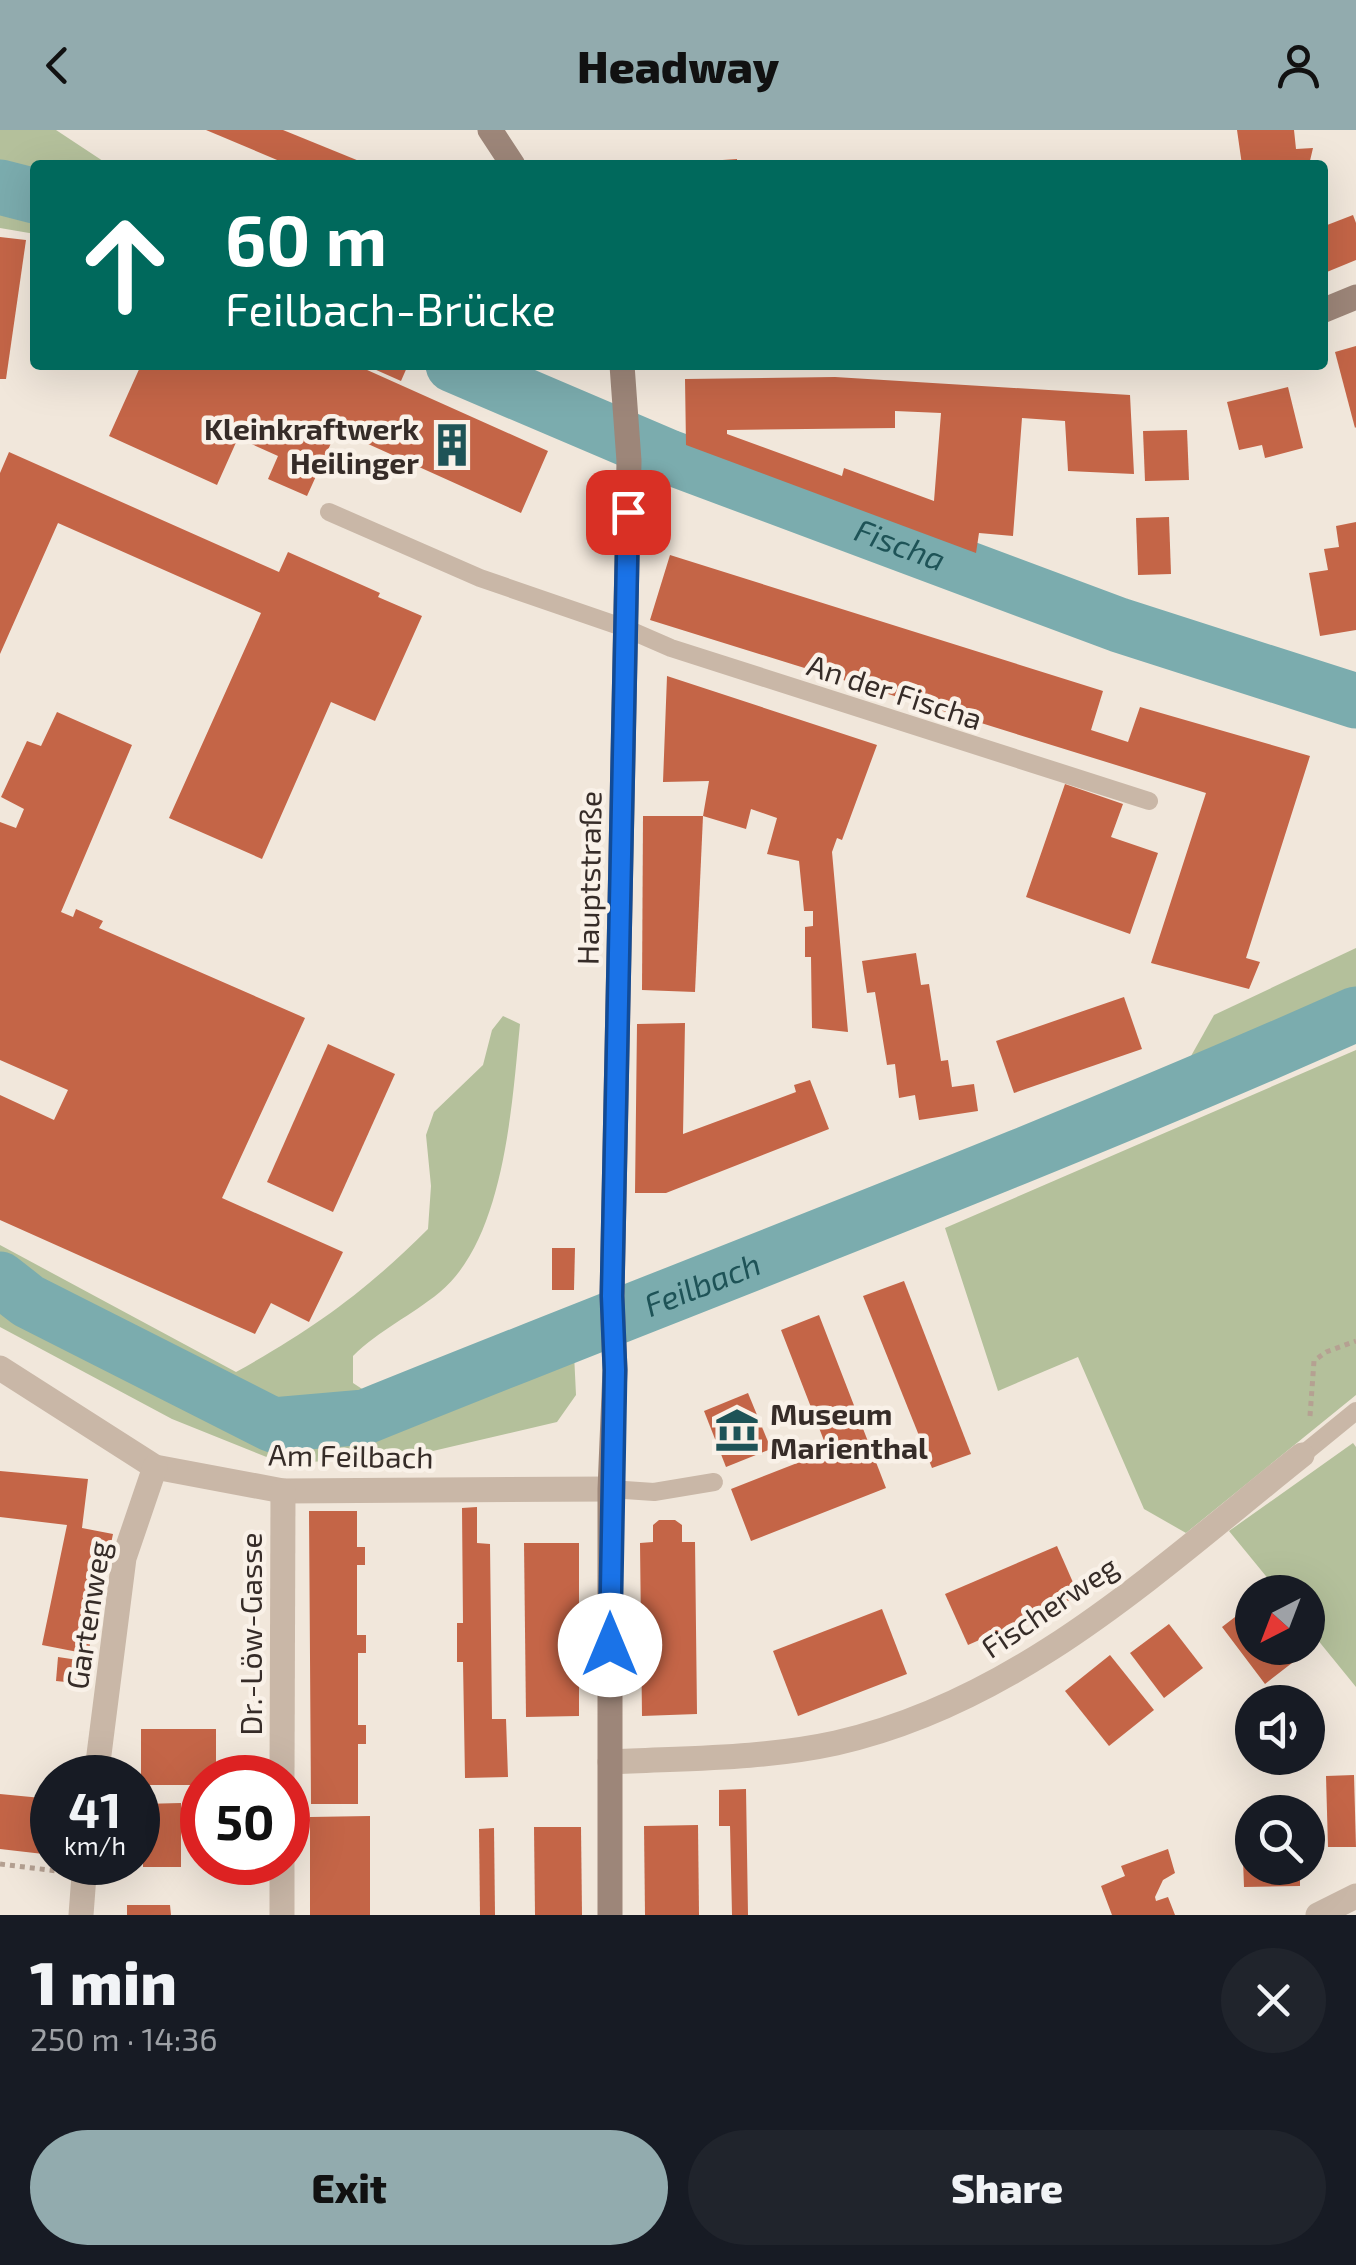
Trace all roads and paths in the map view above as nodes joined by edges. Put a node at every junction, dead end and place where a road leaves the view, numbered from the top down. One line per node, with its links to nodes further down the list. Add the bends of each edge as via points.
1 (490, 130): 2 (main road)
2 (510, 160)
3 (1356, 297): 4 (main road)
4 (1328, 308)
5 (622, 370): 7 (main road, Hauptstraße, via 629,461)
6 (329, 512): 7 (lane, An der Fischa, via 480,578)
7 (625, 628): 8 (lane, An der Fischa); 15 (main road, Hauptstraße)
8 (1149, 801)
9 (1356, 1341): 12 (path, via 1314,1362)
10 (0, 1368): 13 (street, Am Feilbach)
11 (1356, 1411): 12 (lane, Fischerweg)
12 (1306, 1452): 19 (street, Fischerweg, via 1099,1616 1002,1681 836,1743 744,1756)
13 (156, 1467): 16 (street, Am Feilbach); 17 (street, Gartenweg, via 124,1558)
14 (714, 1482): 15 (lane, via 654,1492)
15 (610, 1489): 16 (street, Am Feilbach); 19 (main road)
16 (282, 1491): 18 (street, Dr.-Löw-Gasse)
17 (99, 1755)
18 (282, 1755)
19 (610, 1762): 27 (main road)
20 (0, 1864): 21 (path)
21 (30, 1865)
22 (83, 1885): 25 (street)
23 (282, 1885): 26 (street)
24 (1356, 1896): 28 (street)
25 (81, 1915)
26 (282, 1915)
27 (610, 1915)
28 (1318, 1915)

